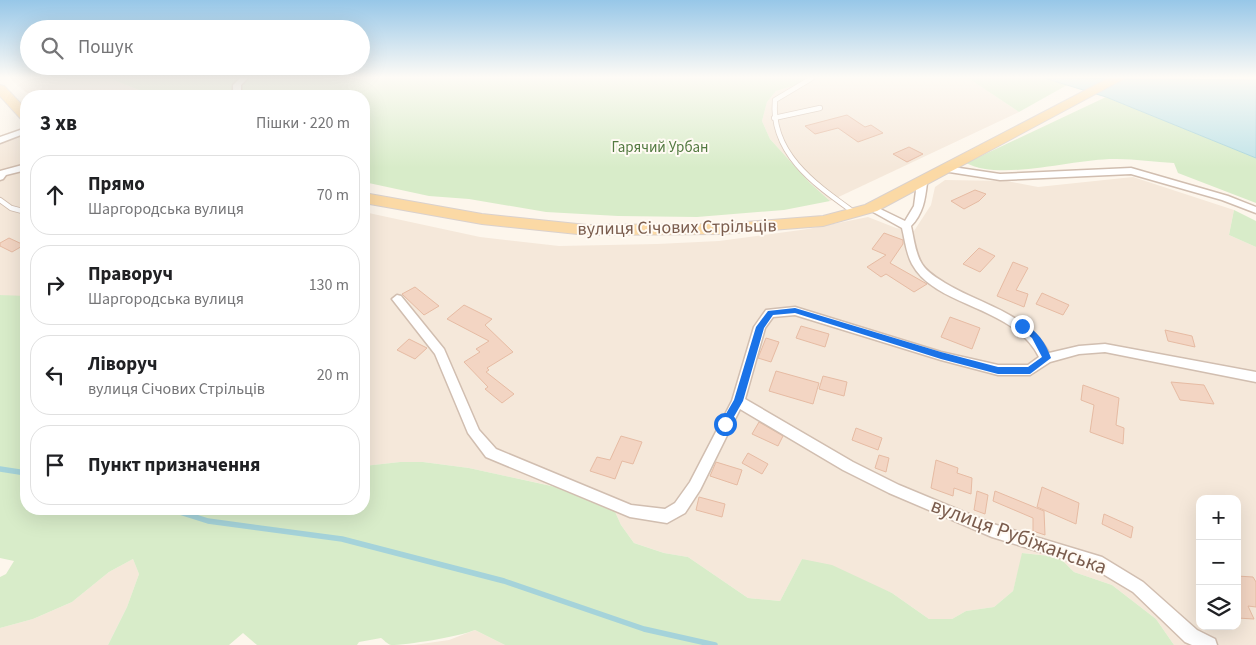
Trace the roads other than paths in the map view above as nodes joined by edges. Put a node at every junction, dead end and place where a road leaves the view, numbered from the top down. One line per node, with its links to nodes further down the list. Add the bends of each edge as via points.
1 (775, 108): 4 (lane)
2 (820, 108): 4 (lane)
3 (1059, 108): 5 (main road, вулиця Січових Стрільців)
4 (774, 118): 17 (lane, via 783,147 826,192)
5 (1014, 131): 9 (main road, вулиця Січових Стрільців)
6 (20, 132): 7 (street)
7 (0, 140)
8 (20, 168): 10 (street, via 2,173)
9 (946, 169): 11 (main road, вулиця Січових Стрільців); 16 (street, via 1000,177 1131,170)
10 (0, 177)
11 (922, 183): 14 (main road, вулиця Січових Стрільців); 18 (street, via 920,204)
12 (370, 199): 17 (main road, вулиця Січових Стрільців, via 482,219 587,230 781,225 822,221)
13 (0, 200): 15 (lane)
14 (871, 208): 17 (main road, вулиця Січових Стрільців); 18 (street)
15 (20, 210)
16 (1256, 210)
17 (855, 213)
18 (906, 226): 20 (street, via 915,262 922,272 971,302 1022,326 1035,336)
19 (397, 299): 22 (street, via 440,352 474,433 491,453 630,511 668,516 680,508 695,486)
20 (1046, 358): 21 (street, via 1105,348); 22 (street, via 1030,370 998,370 795,311 782,311 770,313 760,327)
21 (1256, 377)
22 (738, 401): 23 (street, вулиця Рубіжанська, via 848,466 894,489 992,530 1097,562 1138,587 1191,636)
23 (1210, 645)

